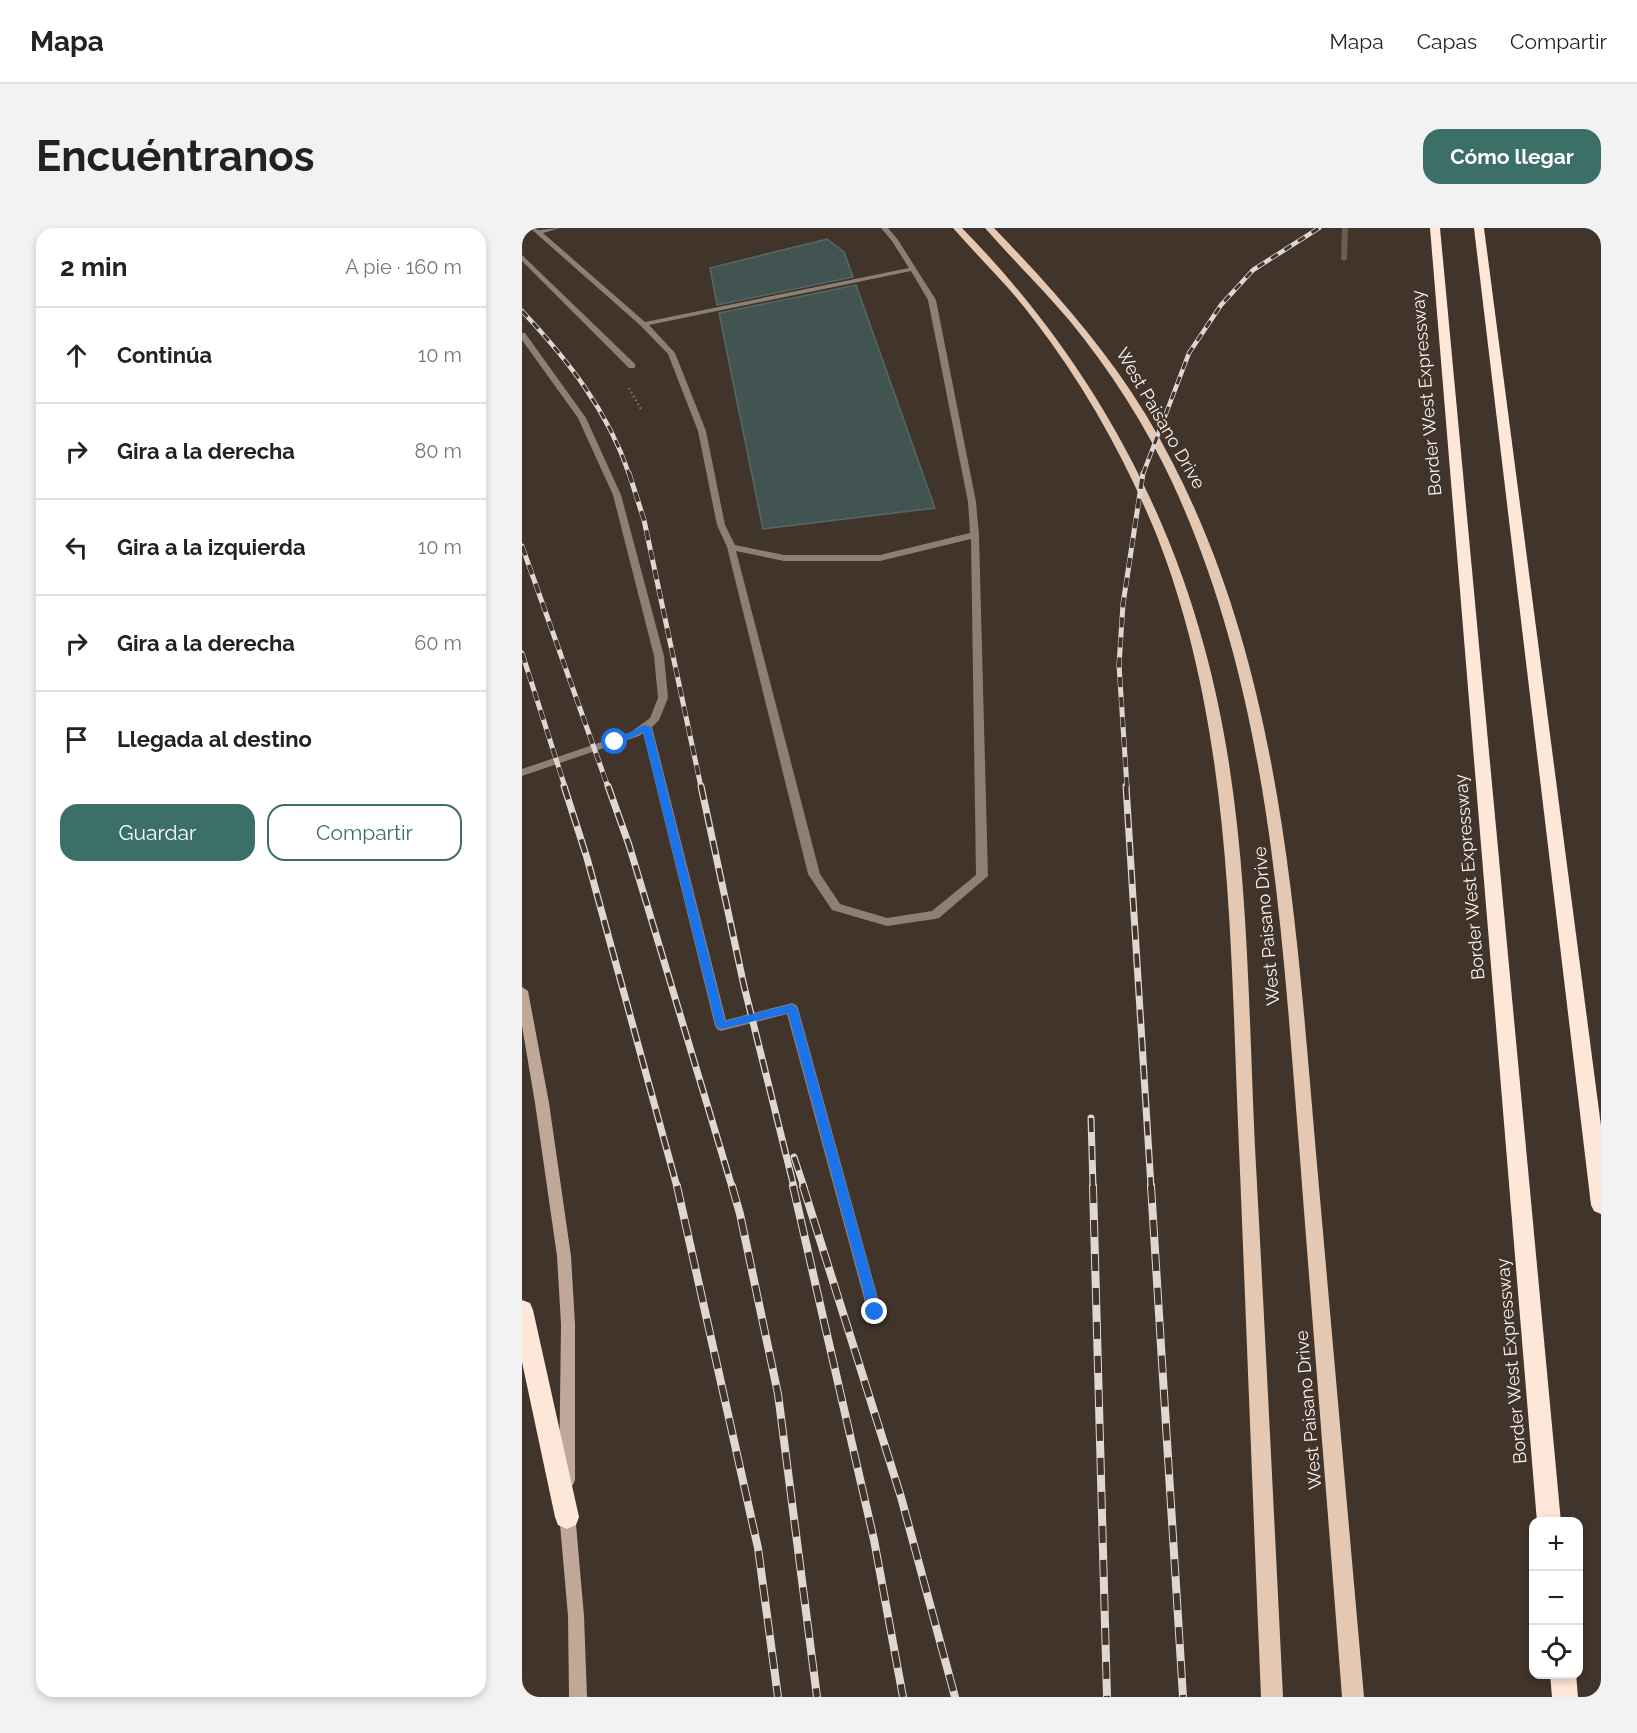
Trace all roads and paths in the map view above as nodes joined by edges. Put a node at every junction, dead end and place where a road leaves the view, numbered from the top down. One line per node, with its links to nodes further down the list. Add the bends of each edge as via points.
1 (557, 228): 7 (lane)
2 (884, 228): 9 (lane)
3 (957, 228): 25 (main road, West Paisano Drive, via 998,270 1072,365 1149,504 1199,646 1215,720 1238,922)
4 (989, 228): 26 (main road, West Paisano Drive, via 1098,351 1135,407 1183,496 1239,642 1281,849)
5 (1435, 228): 22 (highway, Border West Expressway)
6 (1479, 228): 18 (highway)
7 (535, 230): 10 (lane)
8 (522, 257): 12 (lane)
9 (913, 269): 10 (lane); 13 (lane, via 932,300)
10 (644, 324): 14 (lane, via 671,353 702,431 721,525)
11 (522, 335): 15 (lane, via 582,418 617,495 663,684 659,710)
12 (633, 366)
13 (975, 535): 14 (lane, via 880,558 784,558); 14 (lane, via 982,876 935,915 887,922 836,907 814,874)
14 (731, 547)
15 (646, 727): 16 (lane, via 628,738); 20 (lane, via 721,1026 792,1008)
16 (522, 773)
17 (522, 992): 21 (street, via 564,1256 568,1324)
18 (1601, 1205)
19 (522, 1310): 21 (highway)
20 (875, 1312)
21 (567, 1517): 24 (street)
22 (1550, 1517)
23 (1563, 1679): 27 (highway)
24 (578, 1697)
25 (1272, 1697)
26 (1353, 1697)
27 (1565, 1697)

